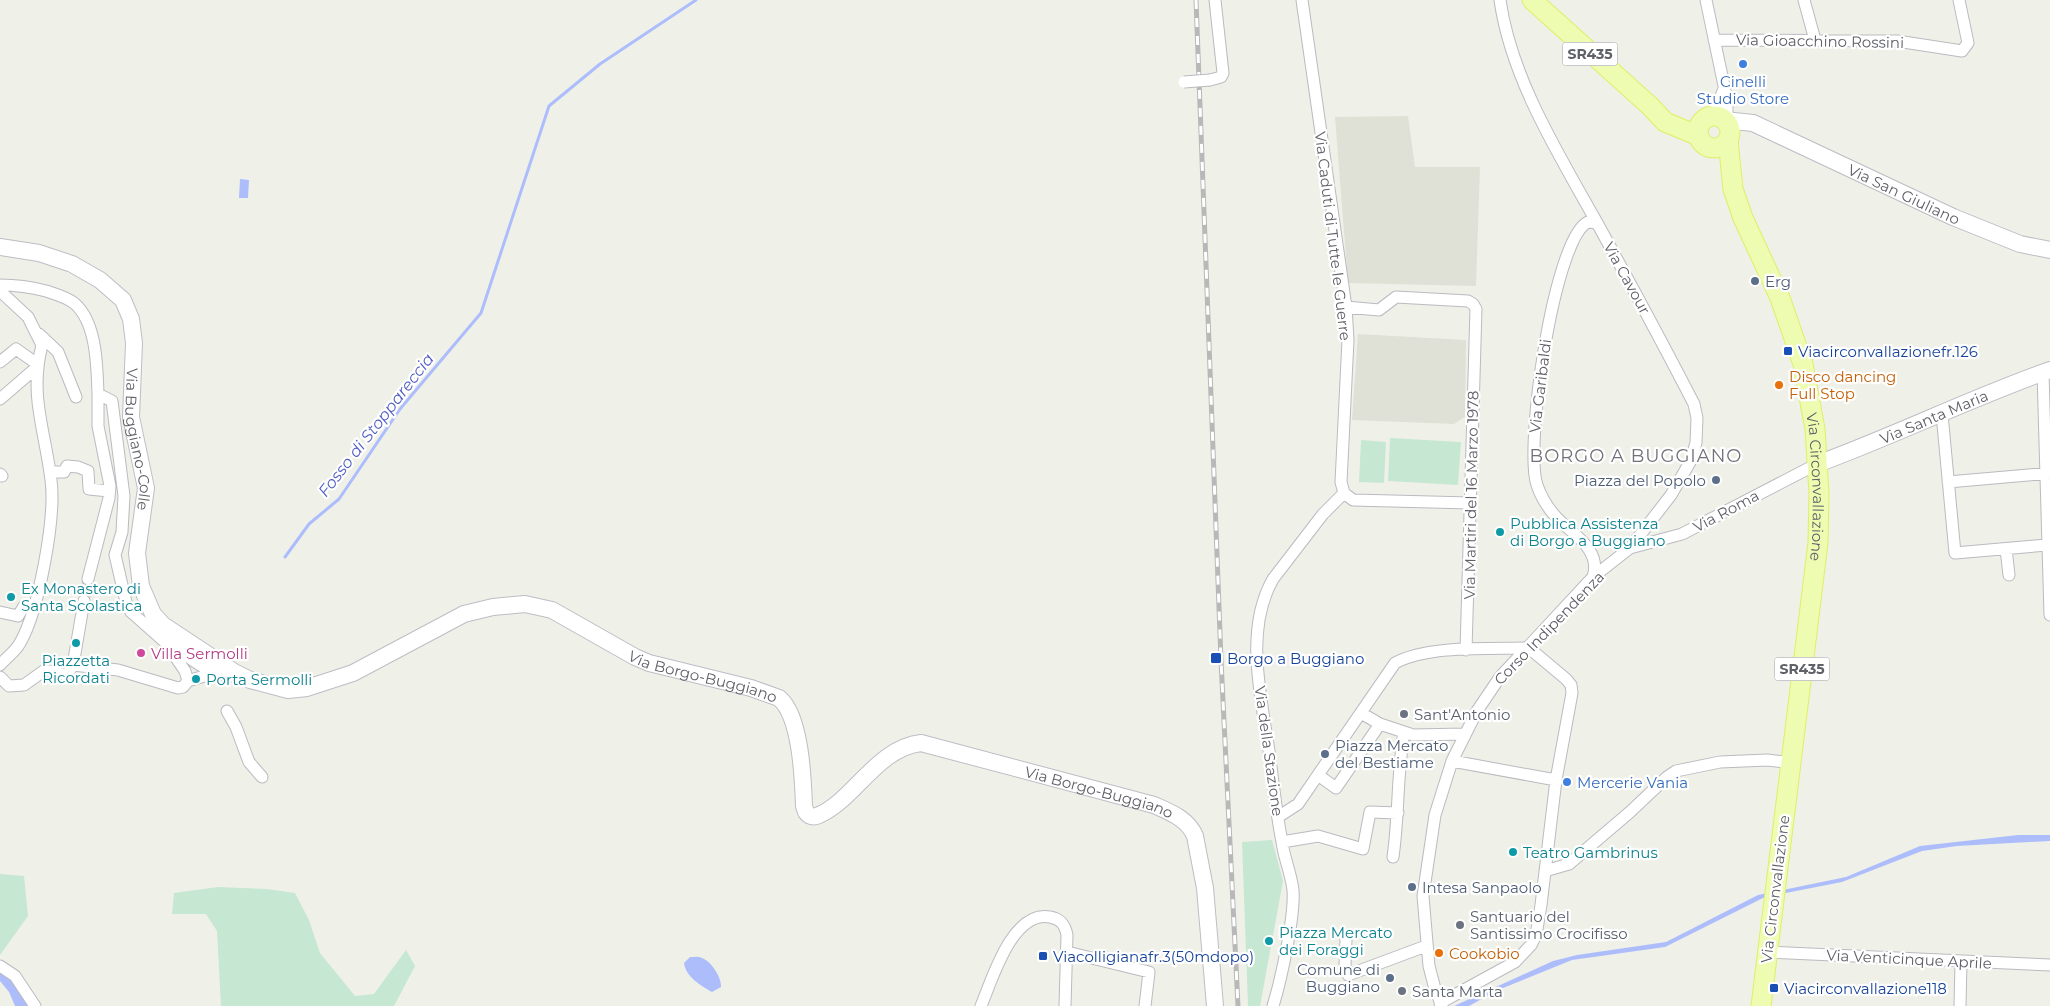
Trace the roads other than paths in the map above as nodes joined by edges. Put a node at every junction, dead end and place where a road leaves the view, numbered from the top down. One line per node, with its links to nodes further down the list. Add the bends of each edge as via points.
1 (1215, 0): 10 (street, bridge, via 1222,77)
2 (1302, 0): 17 (street, Via Caduti di Tutte le Guerre)
3 (1500, 0): 12 (street, Via Cavour, via 1515,62 1558,153)
4 (1532, 0): 11 (main road, SR435, via 1664,122)
5 (1706, 0): 8 (street)
6 (1804, 0): 9 (street)
7 (1959, 0): 9 (street, Via Gioacchino Rossini, via 1967,38 1967,47 1962,51 1904,41)
8 (1714, 40): 9 (street, Via Gioacchino Rossini); 11 (street, via 1727,106)
9 (1815, 40)
10 (1184, 82)
11 (1715, 131): 14 (street, Via San Giuliano, via 1762,128 1953,217 2020,244); 26 (main road, Via Circonvallazione / SR435, via 1742,218 1764,261 1800,353 1812,410)
12 (1597, 223): 34 (street, Via Cavour, via 1694,404 1697,418 1696,443 1690,462 1671,495); 37 (street, Via Garibaldi, via 1588,222 1578,229 1560,279 1540,366 1532,459 1537,485 1550,509 1586,545 1596,566)
13 (0, 246): 43 (street, Via Buggiano-Colle, via 39,253 72,264 115,291 127,310 134,343 131,417 146,488 137,564 149,607)
14 (2050, 250)
15 (0, 286): 22 (street, via 35,288 74,303 94,342)
16 (0, 291): 18 (street, via 28,317)
17 (1346, 307): 31 (street, Via Caduti di Tutte le Guerre, via 1348,340 1341,482); 32 (street, Via Martiri del 16 Marzo 1978, via 1379,310 1396,297 1468,301 1476,309)
18 (38, 333): 20 (street, via 42,345); 23 (street, via 58,352)
19 (0, 362): 20 (street, via 16,349)
20 (37, 364): 24 (street); 27 (street, via 39,419)
21 (2047, 372): 25 (street, Via Santa Maria, via 1977,396); 28 (street)
22 (98, 394): 30 (street, via 98,426); 43 (street, via 112,401 121,464 124,516 115,555 126,602 131,612)
23 (76, 397)
24 (0, 398)
25 (1942, 414): 26 (street, Via Santa Maria); 29 (street)
26 (1818, 464): 34 (street, Via Roma, via 1682,534); 71 (main road, Via Circonvallazione / SR435, via 1818,543)
27 (50, 472): 30 (street, via 64,472 67,466 84,468 88,471 89,489); 47 (street, via 52,507 38,598 22,641)
28 (2048, 473): 29 (street); 33 (street)
29 (1948, 482): 35 (street, via 1955,553)
30 (110, 491): 38 (street)
31 (1344, 493): 32 (street, via 1353,500); 64 (street, Via della Stazione, via 1323,514 1273,579 1260,616 1258,662)
32 (1470, 503): 45 (street, Via Martiri del 16 Marzo 1978)
33 (2047, 545): 35 (street); 42 (street)
34 (1630, 548): 37 (street, Corso Indipendenza)
35 (2006, 548): 36 (street)
36 (2009, 575)
37 (1593, 577): 44 (street, Corso Indipendenza)
38 (88, 578)
39 (84, 601): 48 (street)
40 (24, 606): 41 (street, via 18,616)
41 (0, 612)
42 (2050, 615)
43 (164, 633): 46 (street); 49 (street, Via Buggiano-Colle)
44 (1529, 648): 45 (street); 57 (street, Corso Indipendenza, via 1500,677); 62 (street, via 1566,679 1572,689)
45 (1466, 650): 54 (street, via 1416,654 1395,663)
46 (181, 658): 50 (street); 52 (street)
47 (0, 665)
48 (75, 666): 51 (street, via 66,675 45,670 17,687 9,686); 52 (street, via 118,670 178,688)
49 (234, 672): 50 (street, via 230,676); 80 (street, Via Borgo-Buggiano, via 250,680 288,690 307,688 369,665 464,614 513,605 541,606 642,660 779,698 786,707 794,730 804,806 806,812 813,816 831,808 872,769 896,752 921,743 1154,805 1179,816 1195,836 1205,888)
50 (214, 673): 52 (street)
51 (0, 677)
52 (188, 681)
53 (227, 711): 61 (street, via 249,762)
54 (1360, 713): 55 (street); 60 (street)
55 (1380, 724): 56 (street); 60 (street, via 1336,788)
56 (1404, 732): 57 (street, via 1413,735); 63 (street)
57 (1465, 734): 58 (street, Corso Indipendenza)
58 (1452, 761): 62 (street); 69 (street, Corso Indipendenza, via 1437,809 1426,866 1423,896)
59 (1785, 762): 67 (street, via 1720,762 1676,771 1569,864)
60 (1318, 775): 64 (street, via 1298,804)
61 (262, 778)
62 (1556, 780): 67 (street)
63 (1398, 813): 65 (street, via 1370,812 1363,849 1318,836); 66 (street)
64 (1279, 823): 65 (street, Via della Stazione)
65 (1282, 842): 81 (street, Via della Stazione, via 1293,894)
66 (1392, 857)
67 (1544, 871): 75 (street, via 1541,906 1531,945 1509,965)
68 (1346, 939): 69 (street, via 1348,975)
69 (1426, 946): 75 (street, Corso Indipendenza, via 1433,984)
70 (1067, 952): 77 (street, via 1065,925 1045,916 1030,921 1016,932 1006,948); 78 (street); 79 (street, via 1149,972)
71 (1768, 952): 72 (street, Via Venticinque Aprile); 82 (main road, Via Circonvallazione / SR435)
72 (1961, 962): 73 (street, Via Venticinque Aprile); 83 (street)
73 (2050, 965)
74 (0, 966): 76 (street, via 15,976)
75 (1441, 1004)
76 (35, 1006)
77 (981, 1006)
78 (1065, 1006)
79 (1145, 1006)
80 (1215, 1006)
81 (1273, 1006)
82 (1761, 1006)
83 (1960, 1006)

